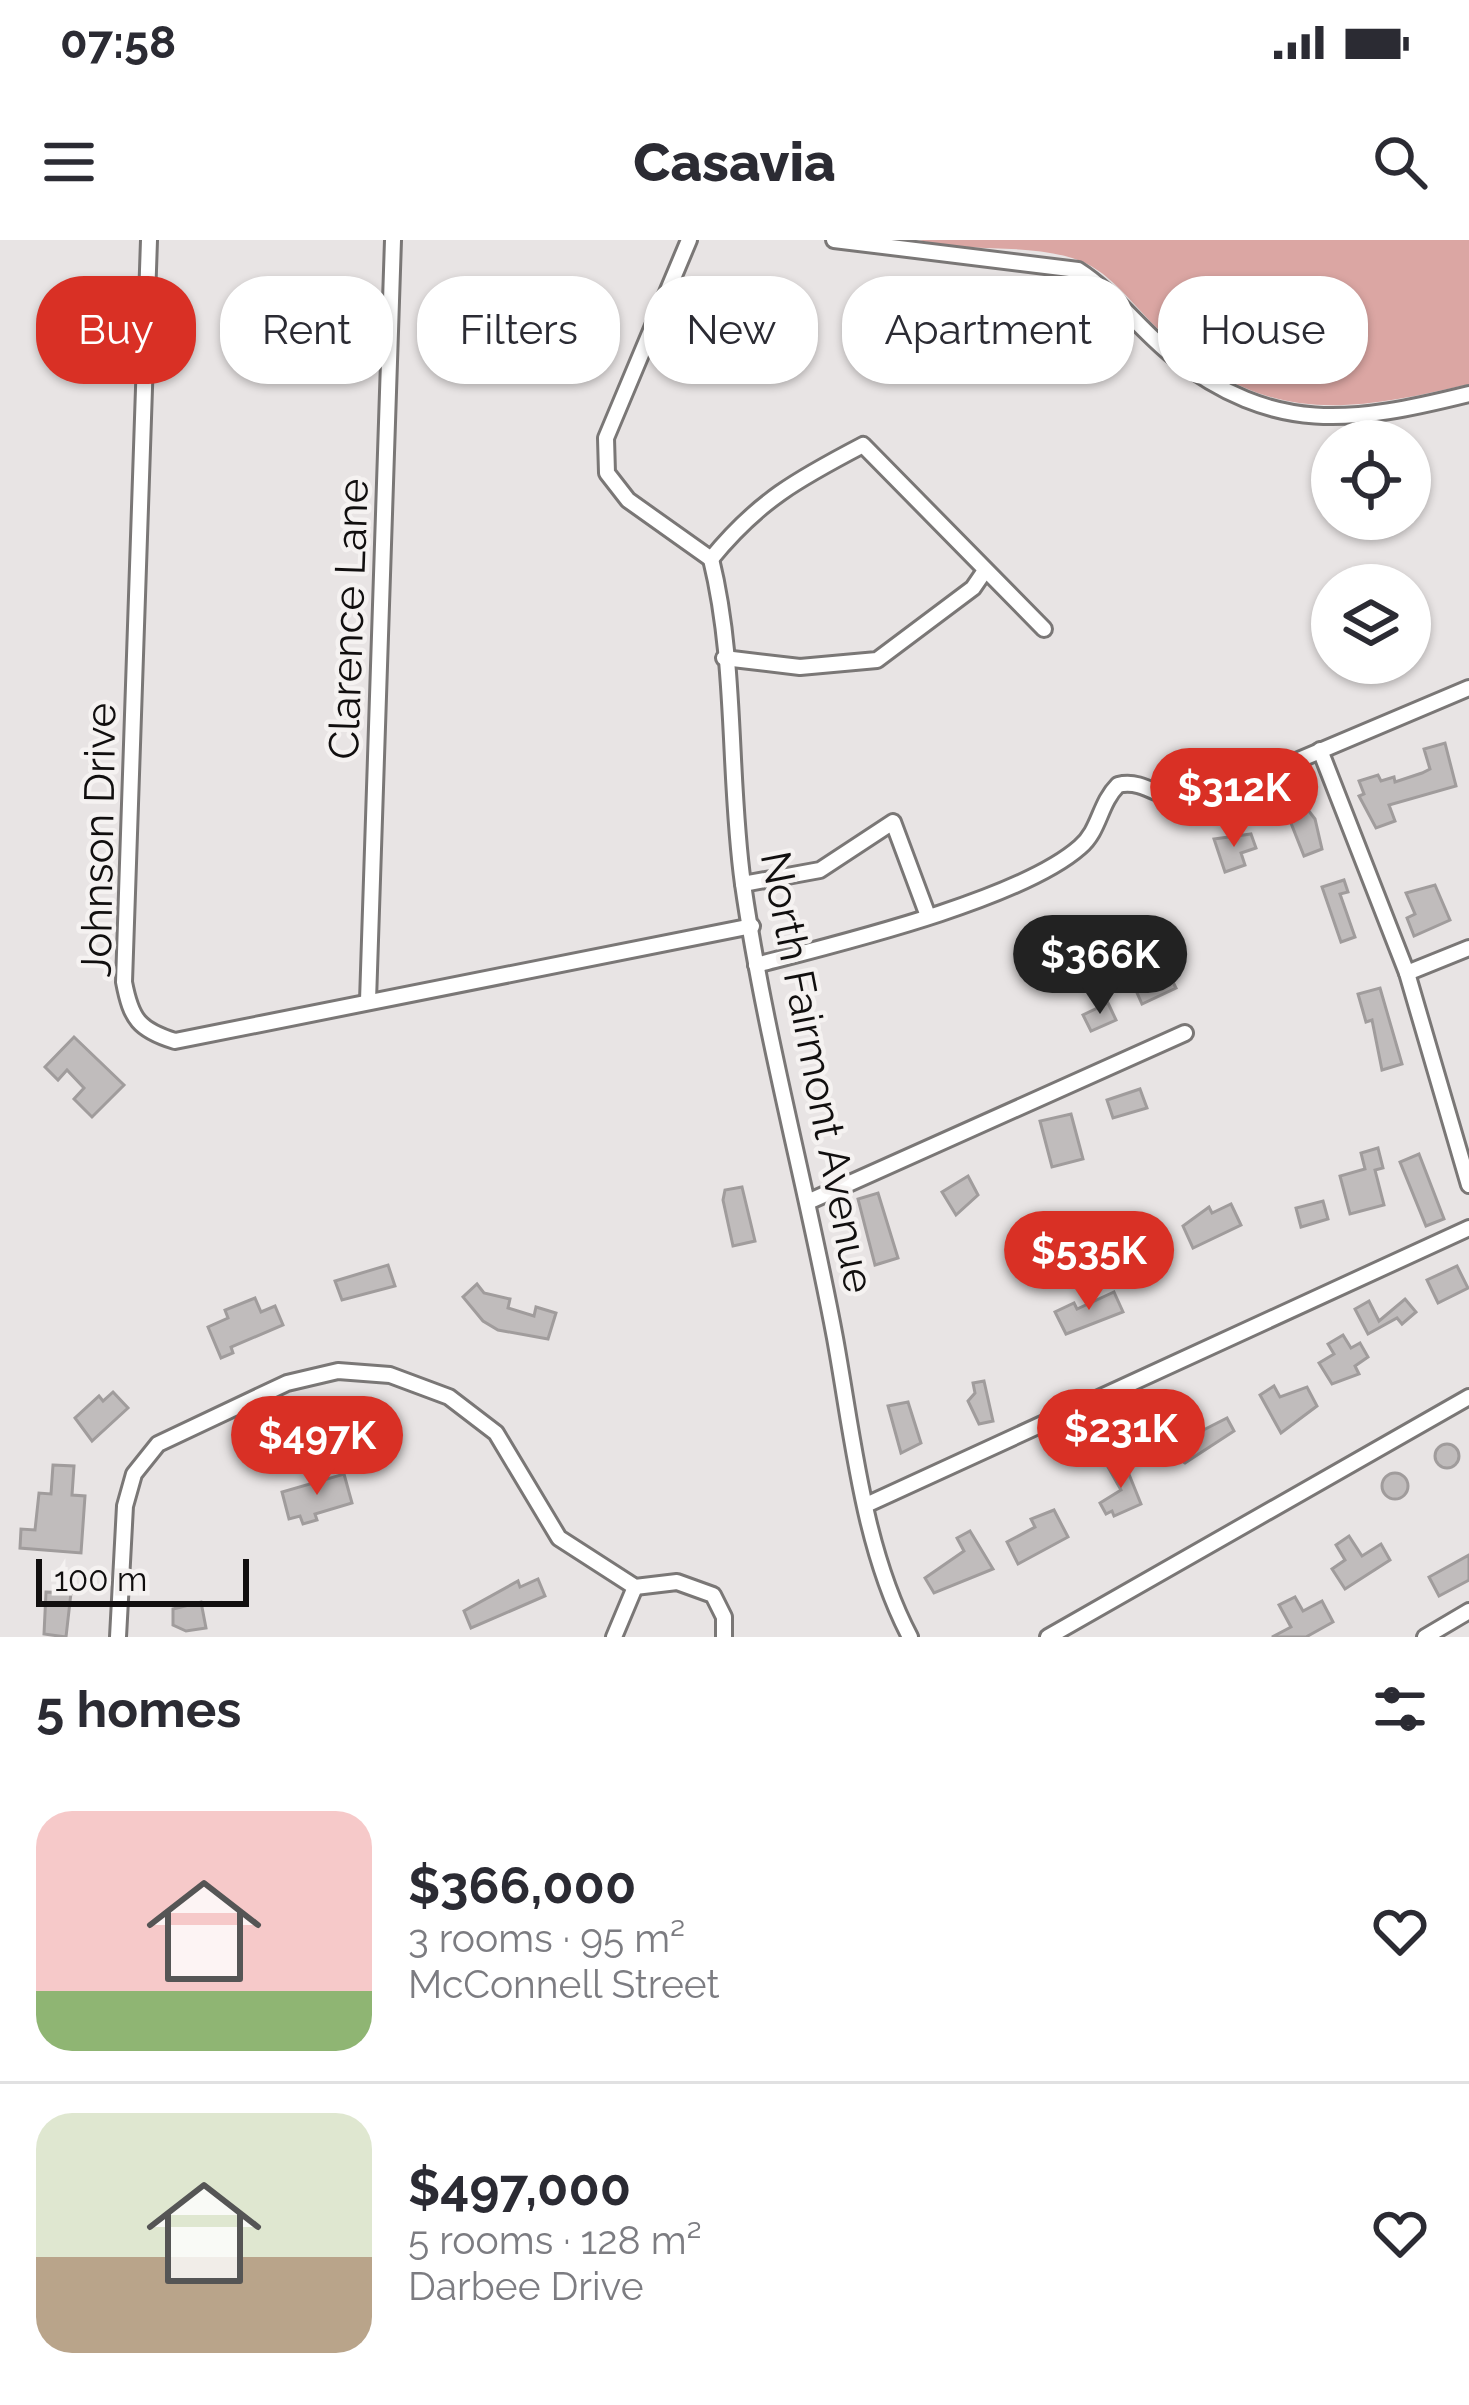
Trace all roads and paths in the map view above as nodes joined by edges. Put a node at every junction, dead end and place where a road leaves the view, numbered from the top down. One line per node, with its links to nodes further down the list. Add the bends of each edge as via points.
1 (149, 240): 18 (street, Johnson Drive, via 124,982 130,1015 146,1032 175,1041)
2 (393, 240): 18 (street, Clarence Lane)
3 (688, 240): 6 (street, via 606,438 607,473 628,500)
4 (834, 240): 5 (street, via 1078,269 1175,357 1251,405 1325,418 1396,414)
5 (1469, 394)
6 (711, 559): 7 (street, via 784,486 863,445); 9 (street, North Fairmont Avenue)
7 (984, 572): 8 (street); 9 (street, via 877,660 800,667)
8 (1044, 629)
9 (724, 658): 12 (street, North Fairmont Avenue)
10 (1469, 688): 11 (street)
11 (1320, 750): 13 (street, via 1197,803 1118,785 1081,847); 17 (street)
12 (743, 884): 13 (street, via 820,870 892,822); 14 (street, North Fairmont Avenue)
13 (928, 916): 16 (street)
14 (752, 926): 16 (street, North Fairmont Avenue); 18 (street, Johnson Drive)
15 (1469, 948): 17 (street)
16 (756, 965): 21 (street, North Fairmont Avenue)
17 (1407, 974): 20 (street)
18 (368, 1001)
19 (1185, 1033): 21 (street)
20 (1469, 1185)
21 (809, 1201): 24 (street, North Fairmont Avenue)
22 (1469, 1228): 24 (street)
23 (1469, 1397): 31 (street)
24 (866, 1505): 30 (street, North Fairmont Avenue)
25 (634, 1587): 27 (street, via 559,1538 496,1433 449,1397 390,1375 338,1371 286,1383 158,1444 134,1474 125,1506); 28 (street); 29 (street, via 677,1582 713,1595)
26 (1469, 1612): 32 (street)
27 (118, 1637)
28 (614, 1637)
29 (724, 1637)
30 (910, 1637)
31 (1048, 1637)
32 (1425, 1637)

